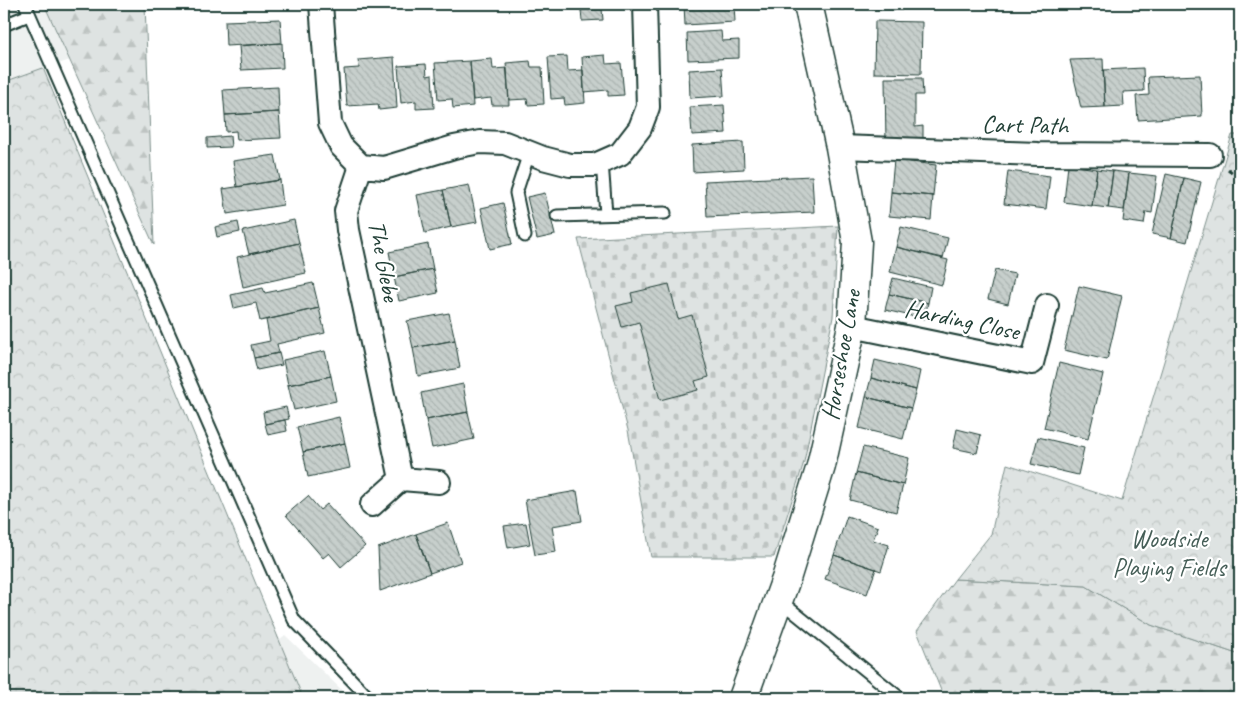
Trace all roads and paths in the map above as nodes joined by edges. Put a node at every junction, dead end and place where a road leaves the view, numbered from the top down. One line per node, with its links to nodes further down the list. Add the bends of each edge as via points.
1 (321, 4): 10 (street, via 330,123 341,146)
2 (645, 4): 9 (street, via 648,107 640,128 620,154)
3 (808, 4): 6 (street, Horseshoe Lane)
4 (27, 9): 5 (lane); 21 (lane, via 294,620)
5 (4, 25)
6 (840, 147): 8 (street, Cart Path, via 1038,154); 16 (street, Horseshoe Lane, via 857,242)
7 (529, 153): 9 (street, via 570,165); 10 (street, via 505,143 480,142 384,168); 14 (lane, via 516,193)
8 (1210, 155)
9 (602, 162): 12 (lane)
10 (361, 166): 17 (street, The Glebe, via 346,211 348,230)
11 (665, 213): 12 (lane)
12 (606, 214): 13 (lane)
13 (557, 216)
14 (524, 236)
15 (1047, 305): 16 (street, Harding Close, via 1032,363)
16 (852, 326): 20 (street, Horseshoe Lane, via 821,466)
17 (401, 479): 18 (street); 19 (street)
18 (439, 482)
19 (372, 505)
20 (778, 599): 22 (street, Horseshoe Lane); 23 (lane)
21 (369, 698)
22 (743, 698)
23 (900, 698)

